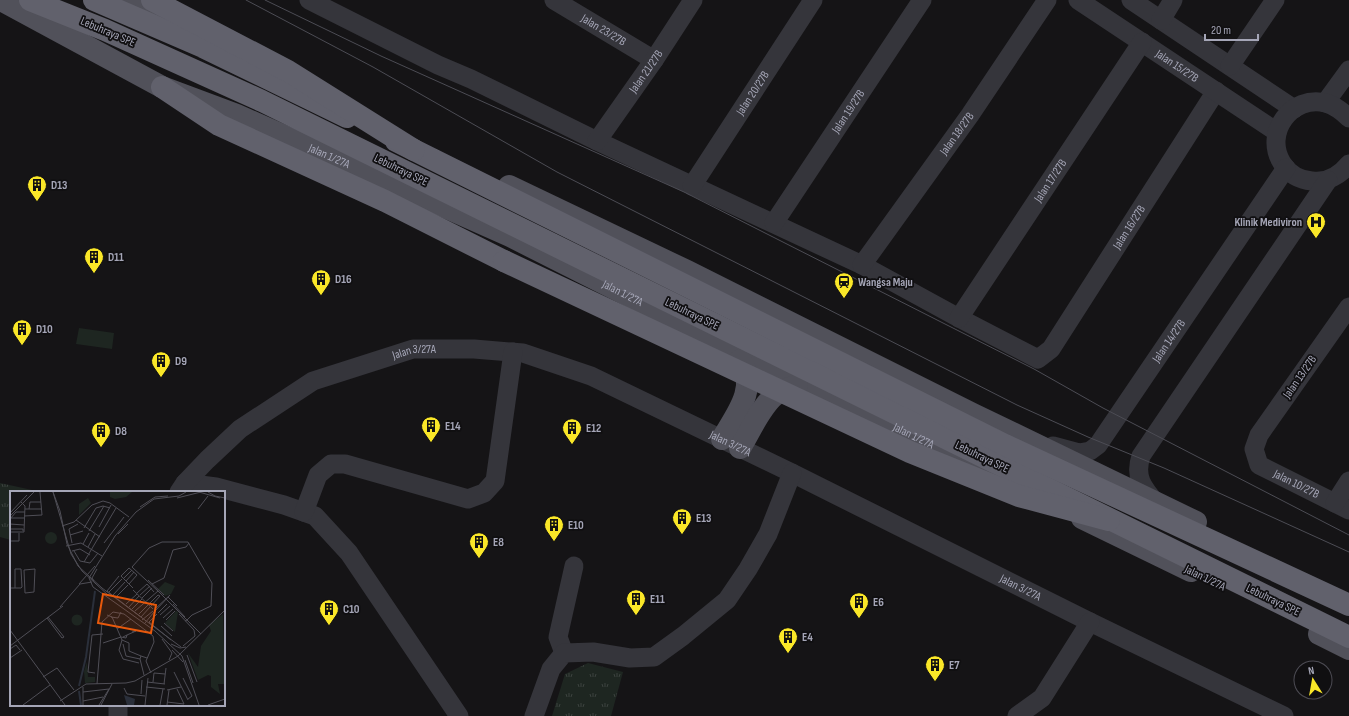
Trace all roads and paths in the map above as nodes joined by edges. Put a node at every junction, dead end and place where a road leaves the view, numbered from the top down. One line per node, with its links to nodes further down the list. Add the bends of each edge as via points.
1 (1, 0): 21 (main road, Jalan 1/27A)
2 (30, 0): 49 (highway, Lebuhraya SPE, bridge, via 105,30 262,101)
3 (94, 0): 28 (highway, Lebuhraya SPE, bridge, via 203,47)
4 (127, 0): 40 (main road, via 687,271)
5 (152, 0): 28 (highway, bridge, via 288,71)
6 (554, 0): 18 (street, Jalan 23/27B)
7 (693, 0): 18 (street, Jalan 21/27B)
8 (813, 0): 32 (street, Jalan 20/27B)
9 (922, 0): 33 (street, Jalan 19/27B)
10 (1047, 0): 34 (street, Jalan 18/27B, via 965,121)
11 (1078, 0): 17 (street, Jalan 15/27B)
12 (1131, 0): 16 (street)
13 (1173, 0): 16 (street)
14 (1275, 0): 19 (street)
15 (319, 2): 27 (street, via 438,65)
16 (1161, 20): 19 (street)
17 (1142, 42): 22 (street, Jalan 15/27B); 36 (street, Jalan 17/27B)
18 (654, 60): 27 (street, Jalan 21/27B)
19 (1230, 66): 24 (street)
20 (1349, 70): 23 (street)
21 (162, 87): 37 (main road, Jalan 1/27A, via 237,115 510,236); 49 (highway, bridge, via 219,125 385,201 504,261 910,452 1019,496)
22 (1216, 91): 26 (street, Jalan 15/27B); 36 (street, Jalan 16/27B, via 1051,349 1038,359)
23 (1325, 103): 24 (street, via 1314,102); 25 (street)
24 (1294, 108): 26 (street, via 1281,122)
25 (1349, 118)
26 (1277, 132): 29 (street, via 1277,151)
27 (597, 141): 32 (street)
28 (414, 150): 52 (highway, Lebuhraya SPE, via 998,442)
29 (1286, 168): 31 (street, via 1306,181); 40 (street, Jalan 14/27B, via 1098,445 1090,451 1079,453)
30 (1347, 170): 31 (street)
31 (1328, 180): 46 (street, via 1141,456 1138,465 1140,481)
32 (692, 186): 33 (street)
33 (774, 223): 34 (street)
34 (862, 265): 36 (street)
35 (1349, 308): 42 (street, Jalan 13/27B, via 1259,435)
36 (959, 318)
37 (724, 344): 39 (main road, Jalan 1/27A); 41 (main road, via 741,362 747,386)
38 (513, 352): 41 (street, Jalan 3/27A, via 543,359 591,376); 45 (street, Jalan 3/27A, via 413,349 313,381 240,429); 48 (street, via 495,480 484,493 468,499 346,464 331,464 318,475)
39 (814, 387): 41 (main road, via 786,388 775,395); 55 (main road, Jalan 1/27A)
40 (1020, 437): 46 (main road)
41 (731, 443): 43 (street, Jalan 3/27A)
42 (1254, 449): 47 (street, Jalan 10/27B, via 1259,465)
43 (792, 473): 53 (street, Jalan 3/27A); 56 (street, via 768,534 748,569 727,600 683,636 654,657 630,658 593,652)
44 (1349, 481): 47 (street)
45 (182, 488): 48 (street, via 216,487)
46 (1156, 503): 51 (main road)
47 (1342, 506)
48 (304, 512): 57 (street, via 314,516 349,553)
49 (1109, 520): 54 (highway, Lebuhraya SPE)
50 (574, 566): 56 (street, via 558,637)
51 (1349, 595)
52 (1349, 605)
53 (1090, 622): 59 (street, via 1042,698); 60 (street, Jalan 3/27A)
54 (1349, 637)
55 (1349, 649)
56 (564, 653): 58 (street, via 551,669)
57 (459, 716)
58 (534, 716)
59 (1017, 716)
60 (1284, 716)

